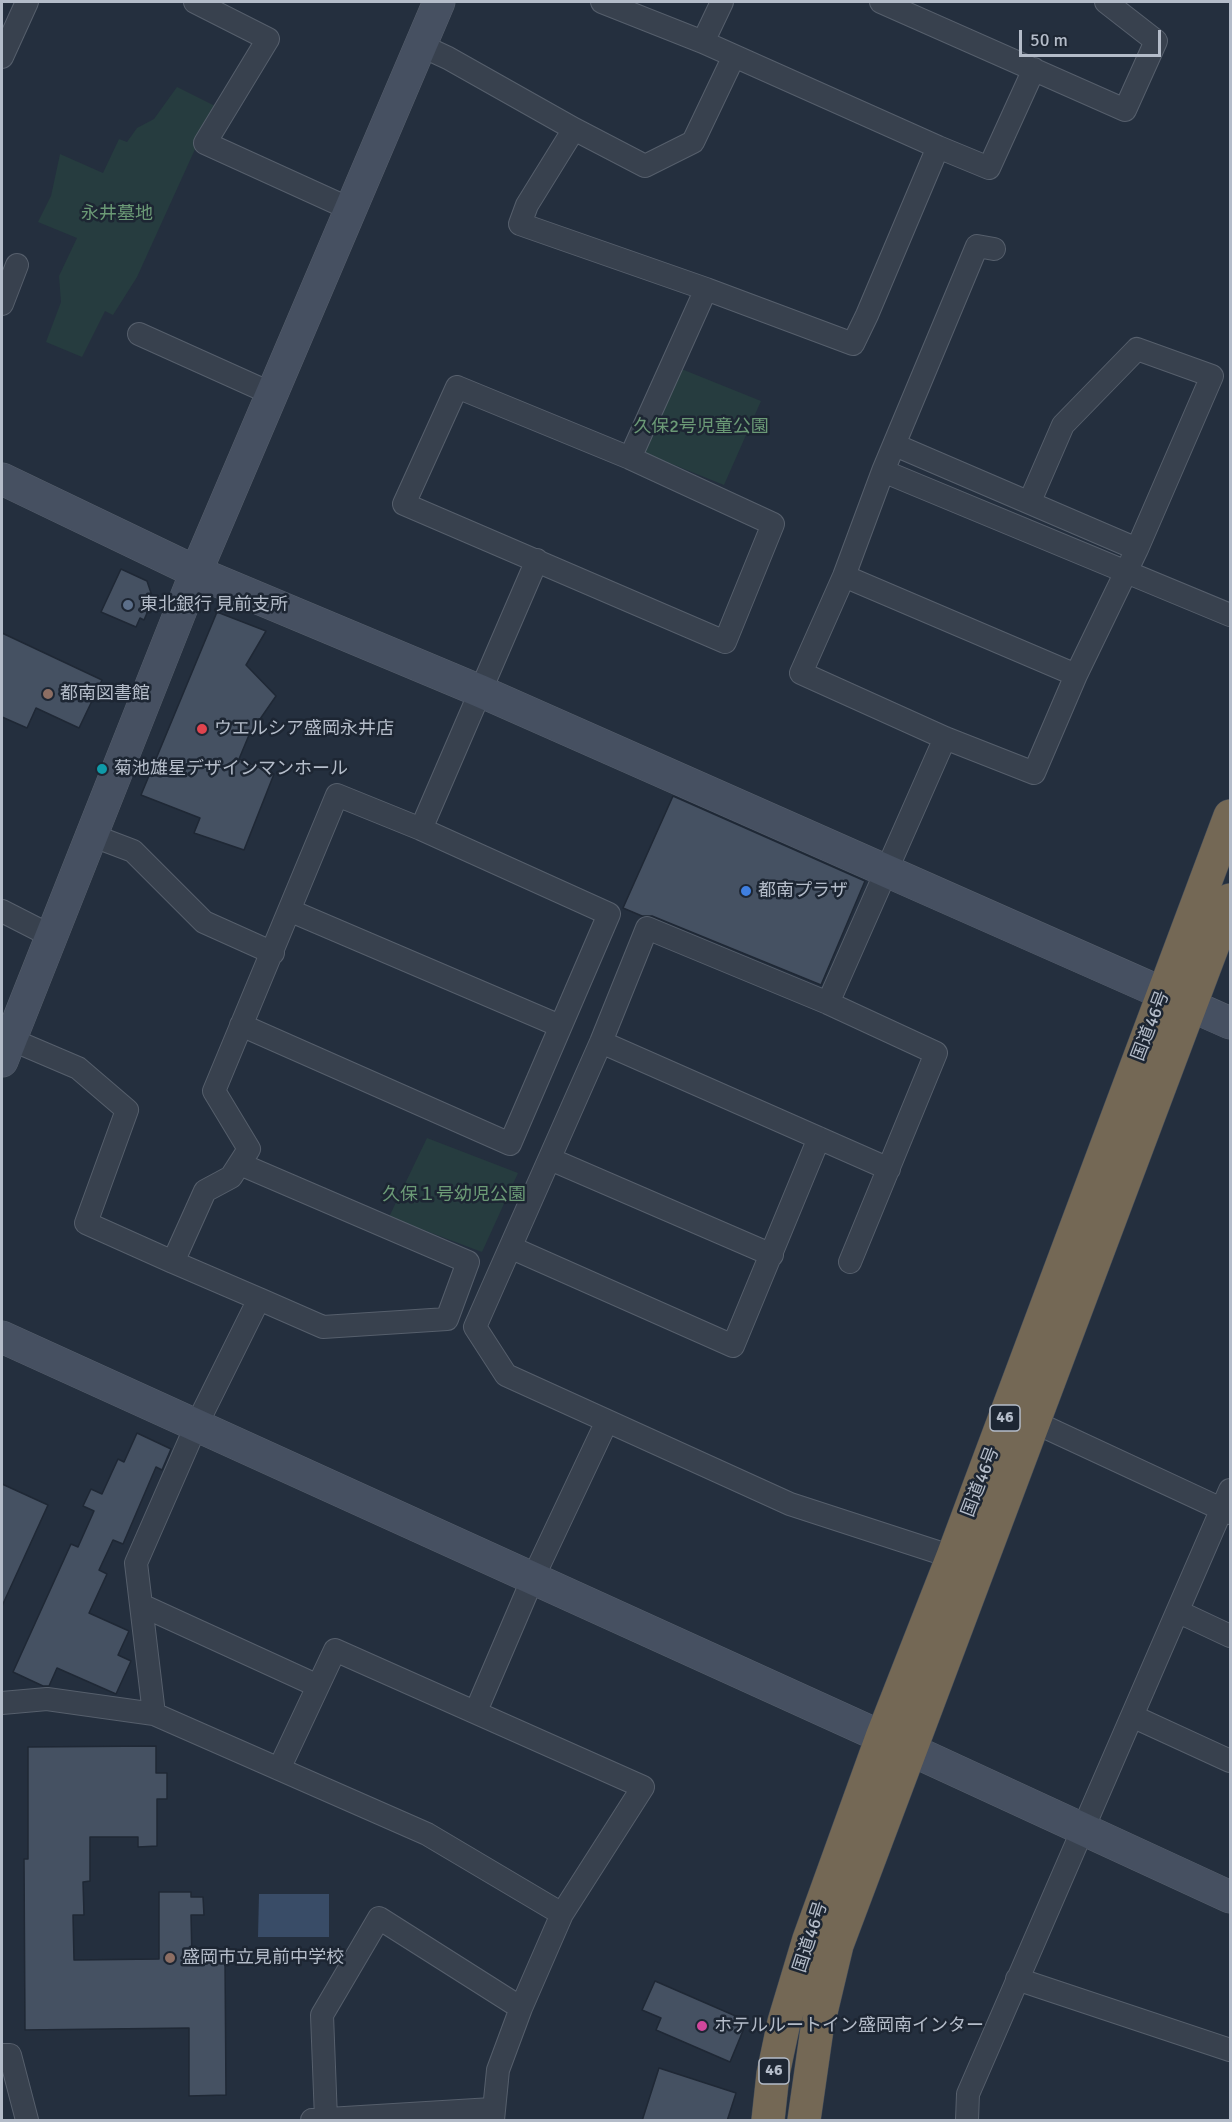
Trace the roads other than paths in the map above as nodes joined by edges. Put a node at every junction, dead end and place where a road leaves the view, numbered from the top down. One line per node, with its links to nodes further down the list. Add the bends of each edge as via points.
1 (27, 2): 11 (street)
2 (195, 2): 15 (street, via 268,39 205,143)
3 (439, 2): 9 (street)
4 (602, 2): 8 (street)
5 (722, 2): 8 (street)
6 (880, 2): 12 (street)
7 (1106, 2): 12 (street, via 1156,41 1125,110)
8 (703, 42): 10 (street)
9 (420, 45): 13 (street); 15 (street)
10 (734, 56): 13 (street, via 693,142 645,166); 14 (street)
11 (2, 57)
12 (1034, 69): 14 (street, via 989,168)
13 (574, 129): 18 (street, via 527,206 520,225)
14 (938, 147): 18 (street, via 853,344)
15 (350, 209): 21 (street)
16 (994, 249): 22 (street, via 977,246)
17 (17, 265): 19 (street)
18 (706, 289): 23 (street)
19 (2, 304)
20 (139, 334): 21 (street)
21 (270, 393): 29 (street)
22 (895, 445): 24 (street); 26 (street)
23 (630, 458): 28 (street, via 457,387 404,504); 28 (street, via 773,524 725,642)
24 (883, 471): 30 (street); 31 (street)
25 (2, 479): 29 (street)
26 (1030, 501): 27 (street); 27 (street, via 1064,425 1137,349 1212,376)
27 (1137, 549): 30 (street)
28 (537, 560): 34 (street)
29 (196, 572): 34 (street); 38 (street)
30 (1126, 572): 32 (street); 33 (street)
31 (844, 576): 33 (street); 35 (street, via 801,673)
32 (1230, 615)
33 (1076, 675): 35 (street, via 1034,773)
34 (480, 692): 37 (street); 39 (street)
35 (945, 738): 39 (street)
36 (1230, 816): 45 (highway, 国道46号 / 46)
37 (421, 830): 41 (street, via 337,795); 49 (street, via 609,914)
38 (91, 835): 43 (street); 44 (street, via 133,851 204,922)
39 (885, 871): 45 (street); 46 (street)
40 (1230, 900): 45 (highway, 国道46号 / 46)
41 (291, 910): 44 (street); 49 (street)
42 (2, 911): 43 (street)
43 (51, 936): 51 (street)
44 (273, 953): 48 (street)
45 (1177, 1000): 47 (street); 63 (highway, 国道46号 / 46); 66 (highway, 国道46号 / 46)
46 (828, 1003): 50 (street, via 647,928); 55 (street, via 936,1053)
47 (1230, 1023)
48 (241, 1025): 49 (street, via 510,1144); 54 (street, via 214,1091 249,1149)
49 (560, 1026)
50 (601, 1042): 52 (street); 53 (street)
51 (6, 1050): 58 (street, via 78,1068 127,1110 86,1223)
52 (819, 1138): 55 (street); 57 (street)
53 (550, 1159): 56 (street); 57 (street)
54 (240, 1164): 58 (street, via 231,1177 205,1191); 60 (street, via 468,1262 447,1319 323,1327)
55 (889, 1169): 59 (street)
56 (512, 1248): 57 (street, via 733,1346); 62 (street, via 475,1327 506,1375)
57 (772, 1256)
58 (173, 1262): 60 (street)
59 (850, 1262)
60 (259, 1299): 64 (street)
61 (2, 1337): 64 (street)
62 (608, 1421): 66 (street, via 790,1504); 67 (street)
63 (1032, 1421): 65 (street); 66 (highway, 国道46号 / 46)
64 (196, 1426): 67 (street); 68 (street, via 136,1563)
65 (1228, 1504): 69 (street)
66 (965, 1561): 76 (highway, 国道46号 / 46)
67 (533, 1578): 73 (street); 76 (street)
68 (141, 1605): 71 (street); 74 (street)
69 (1179, 1612): 70 (street); 75 (street)
70 (1230, 1636)
71 (318, 1686): 73 (street, via 335,1650); 78 (street)
72 (2, 1702): 74 (street, via 47,1699)
73 (476, 1711): 81 (street, via 643,1787)
74 (154, 1713): 78 (street)
75 (1132, 1716): 77 (street); 79 (street)
76 (895, 1743): 79 (street); 89 (highway, 国道46号 / 46, via 809,1939 784,2022); 90 (highway, 国道46号 / 46, via 837,1945 816,2034)
77 (1230, 1761)
78 (279, 1768): 81 (street, via 427,1834)
79 (1083, 1829): 80 (street); 82 (street)
80 (1230, 1897)
81 (562, 1914): 83 (street)
82 (1017, 1980): 84 (street); 91 (street, via 968,2094)
83 (521, 2008): 86 (street, via 498,2070); 87 (street, via 379,1918 322,2015)
84 (1230, 2050)
85 (2, 2055): 88 (street, via 10,2055)
86 (493, 2115): 87 (street)
87 (319, 2120)
88 (27, 2121)
89 (768, 2121)
90 (804, 2121)
91 (967, 2121)

